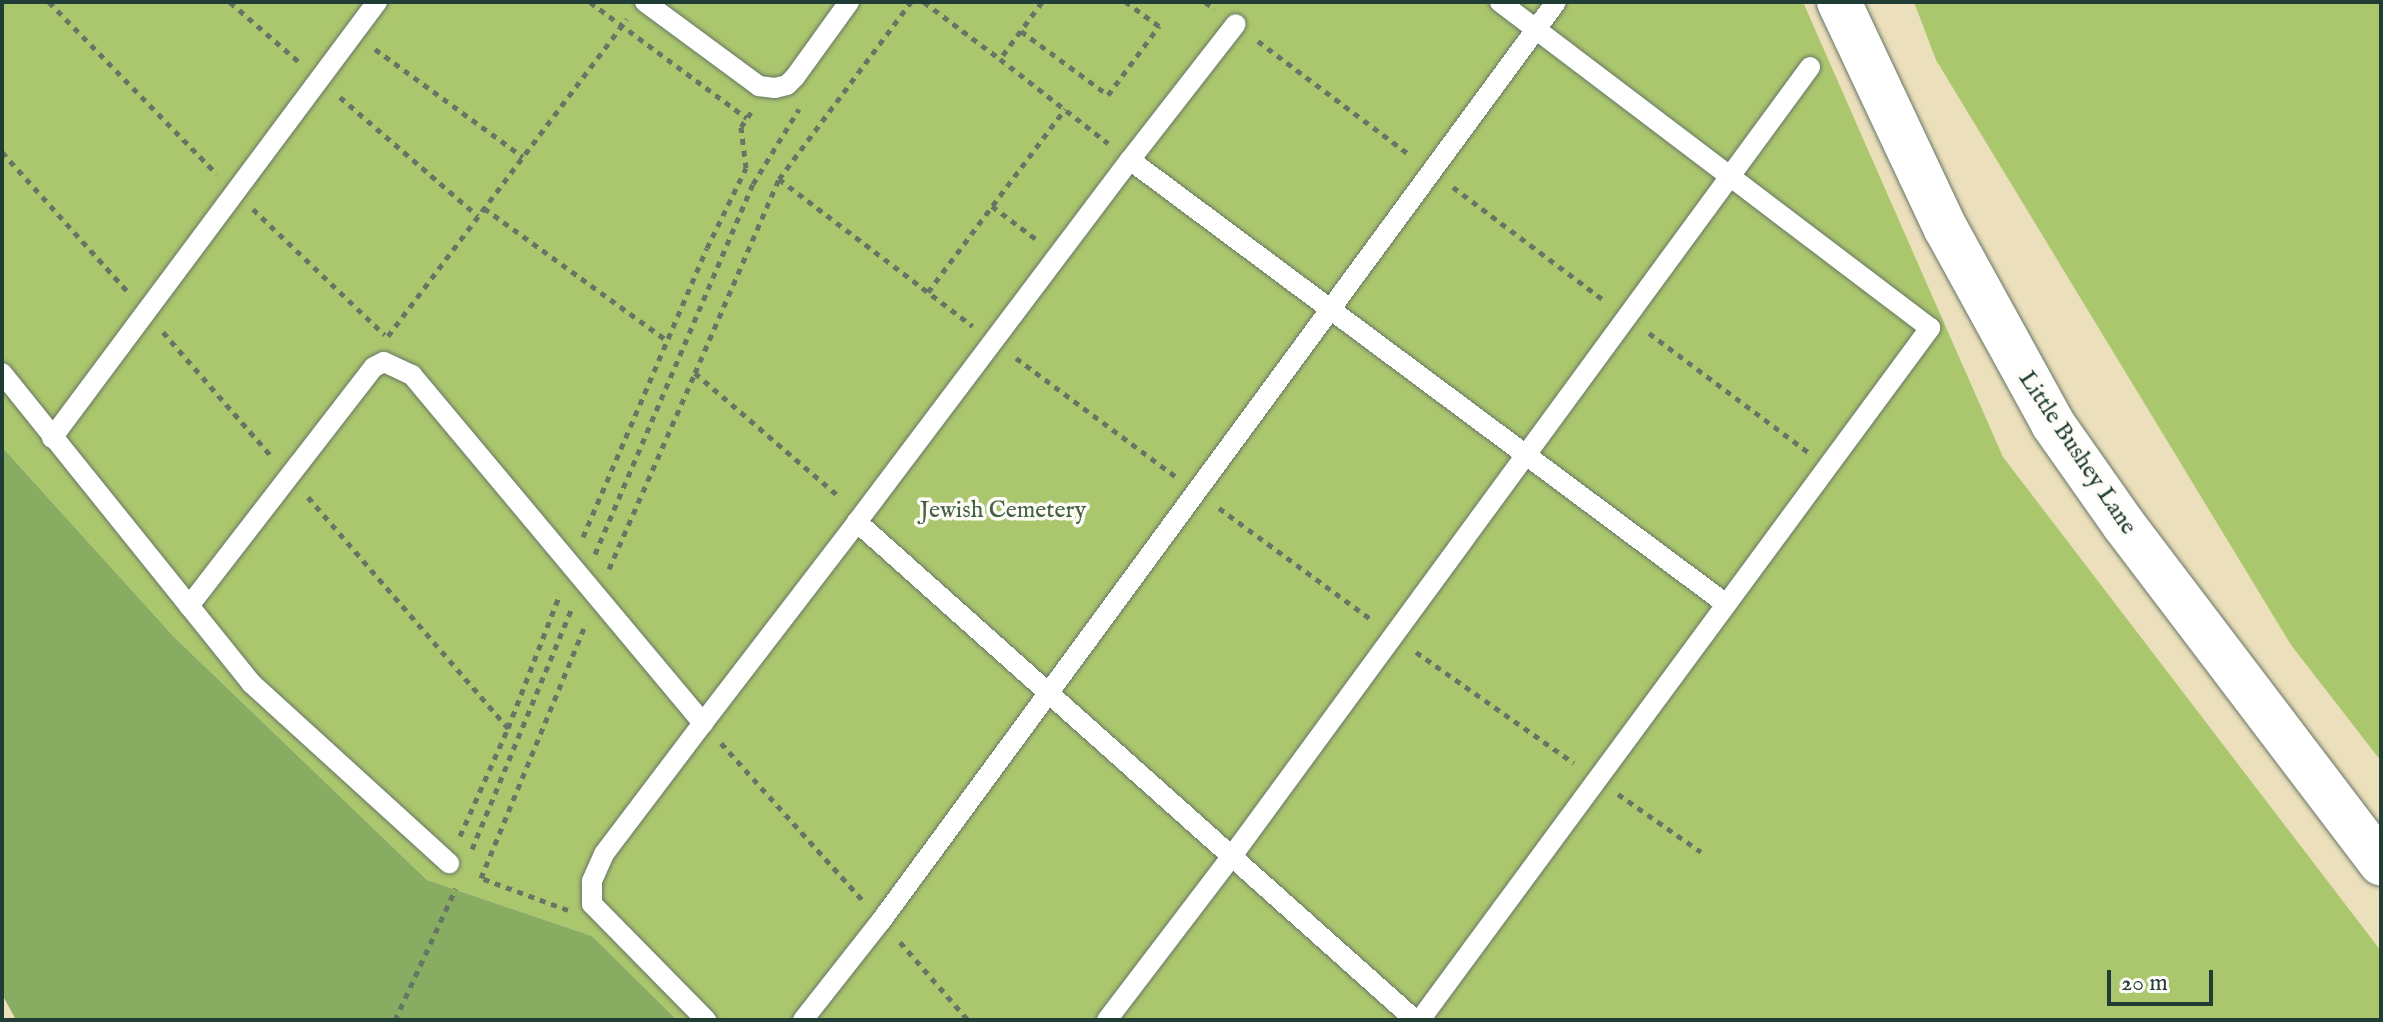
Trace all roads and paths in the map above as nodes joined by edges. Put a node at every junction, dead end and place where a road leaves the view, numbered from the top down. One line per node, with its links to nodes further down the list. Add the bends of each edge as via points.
1 (230, 2): 20 (path)
2 (377, 2): 17 (lane)
3 (590, 2): 14 (path)
4 (911, 2): 29 (path)
5 (924, 2): 18 (path)
6 (1042, 2): 16 (path)
7 (1126, 2): 16 (path, via 1159,26 1108,95)
8 (1500, 2): 15 (lane)
9 (1556, 2): 15 (lane)
10 (1839, 2): 58 (street, Little Bushey Lane, via 1946,229 2053,424)
11 (846, 3): 21 (lane, via 795,77 787,85)
12 (638, 8): 14 (path); 21 (lane)
13 (1236, 24): 26 (lane); 27 (path)
14 (622, 26): 24 (path); 25 (path)
15 (1536, 29): 27 (lane); 28 (lane)
16 (1021, 31): 18 (path)
17 (354, 33): 20 (lane); 25 (path)
18 (1000, 59): 23 (path)
19 (1810, 67): 28 (lane)
20 (319, 79): 32 (path); 42 (lane)
21 (765, 87): 24 (path)
22 (801, 107): 48 (path, via 753,184)
23 (1065, 109): 26 (path); 30 (path)
24 (747, 118): 38 (path, via 741,127 746,168)
25 (523, 157): 31 (path)
26 (1130, 160): 33 (lane); 35 (lane)
27 (1431, 171): 35 (lane); 36 (path)
28 (1730, 176): 36 (lane); 44 (lane, via 1930,328)
29 (779, 179): 34 (path); 41 (path)
30 (992, 206): 33 (path); 34 (path)
31 (484, 208): 32 (path); 38 (path)
32 (478, 216): 37 (path)
33 (1058, 255): 39 (lane)
34 (928, 292): 39 (path)
35 (1330, 309): 43 (lane); 46 (lane)
36 (1625, 316): 43 (lane); 44 (path)
37 (387, 337)
38 (668, 341): 48 (path)
39 (993, 342): 46 (path); 47 (lane)
40 (2, 373): 42 (lane)
41 (695, 373)
42 (52, 438): 50 (lane)
43 (1524, 454): 49 (lane); 51 (lane)
44 (1828, 466): 49 (lane)
45 (291, 478): 48 (lane, via 362,380 384,362 412,375); 50 (lane); 54 (path)
46 (1196, 491): 51 (path); 52 (lane)
47 (857, 522): 52 (lane); 53 (lane)
48 (576, 574): 53 (lane); 54 (path); 59 (path)
49 (1726, 604): 55 (lane)
50 (189, 606): 59 (lane, via 251,683)
51 (1392, 636): 55 (path); 57 (lane)
52 (1048, 693): 57 (lane); 60 (lane)
53 (703, 723): 60 (path); 62 (lane, via 604,854 592,881 592,904)
54 (508, 728): 59 (path)
55 (1597, 779): 56 (path); 66 (lane)
56 (1701, 852)
57 (1232, 856): 65 (lane); 66 (lane)
58 (2381, 864)
59 (459, 866): 61 (path)
60 (881, 921): 63 (lane); 64 (path)
61 (395, 1020)
62 (706, 1020)
63 (803, 1020)
64 (968, 1020)
65 (1107, 1020)
66 (1417, 1020)

